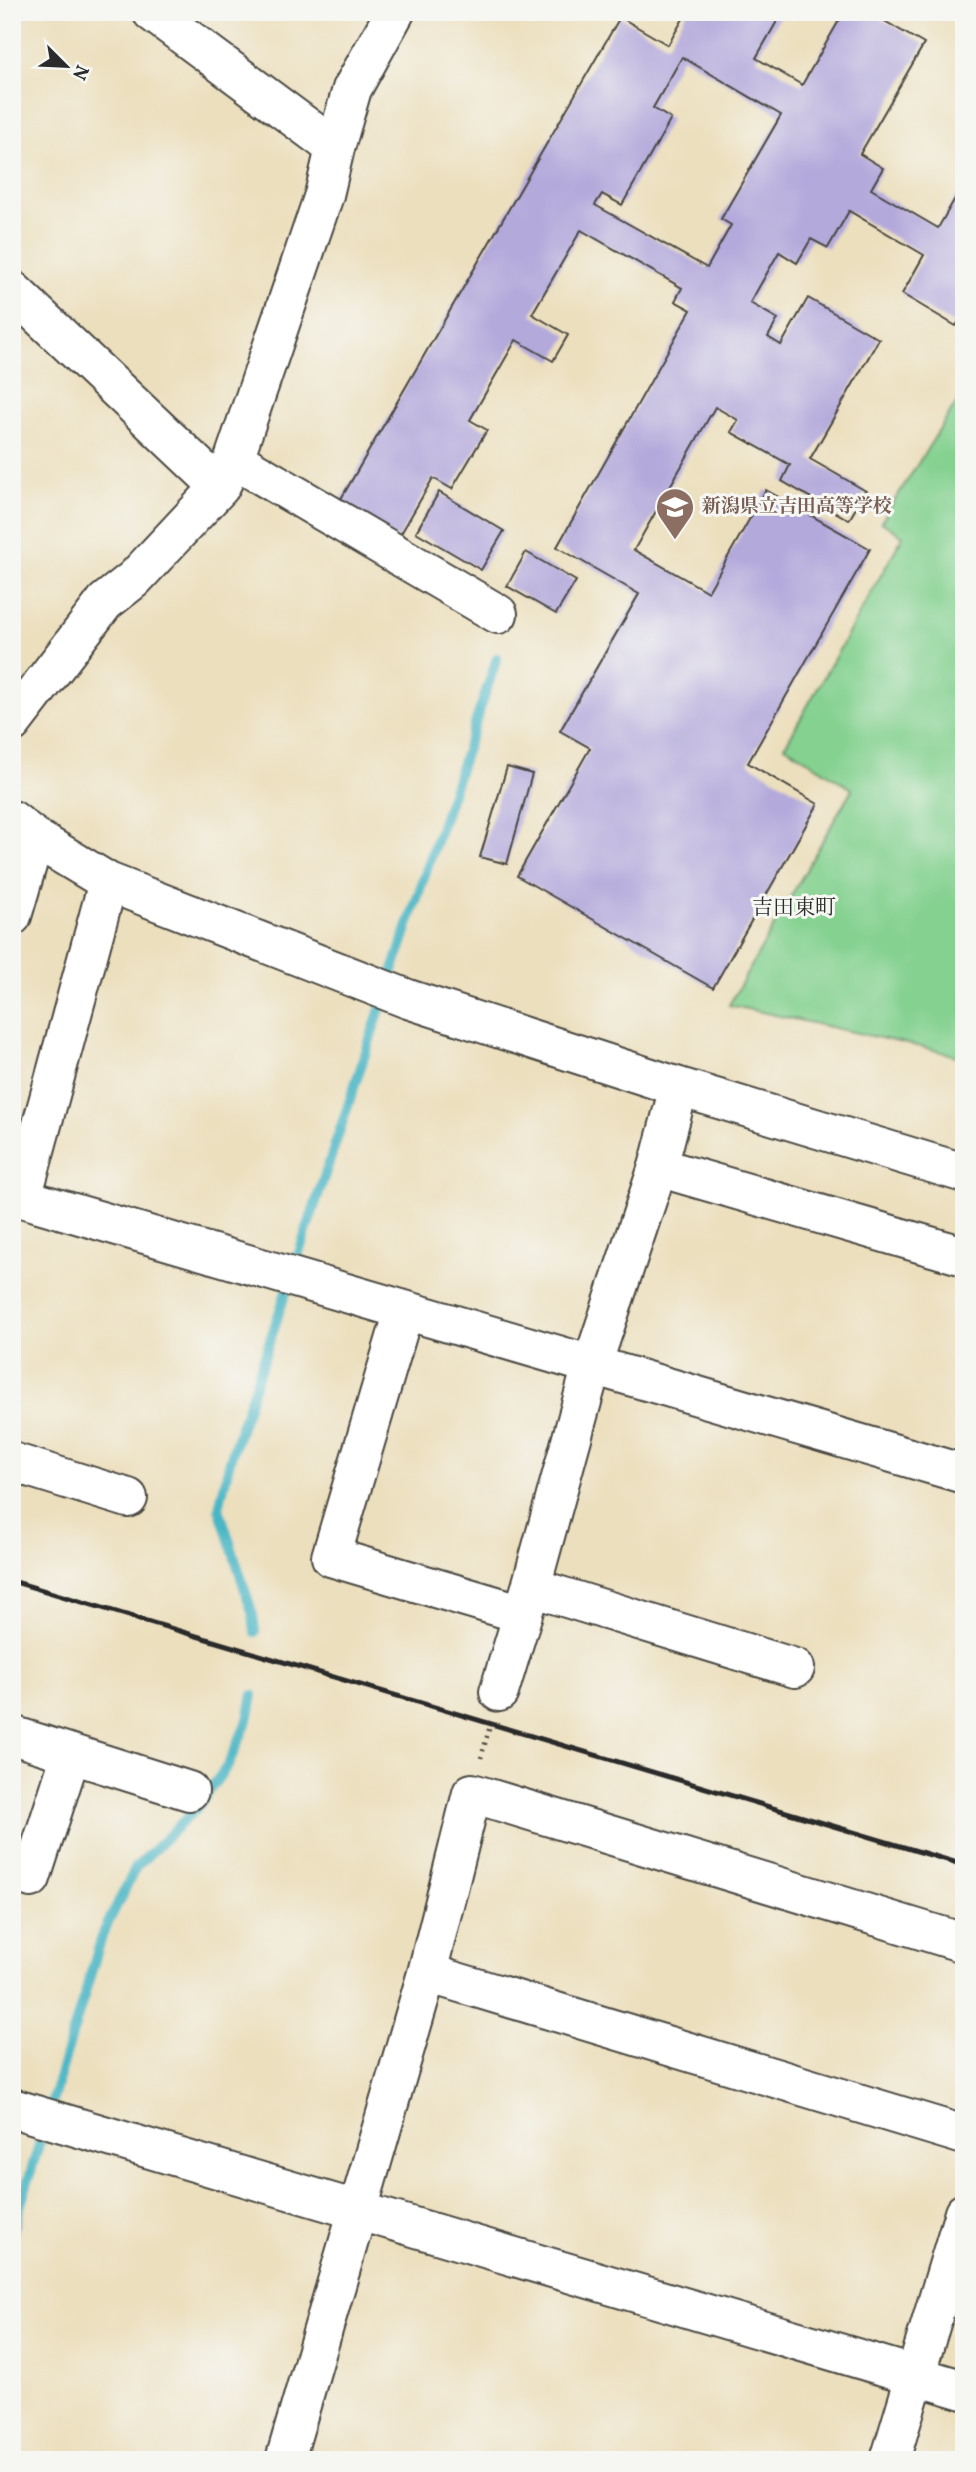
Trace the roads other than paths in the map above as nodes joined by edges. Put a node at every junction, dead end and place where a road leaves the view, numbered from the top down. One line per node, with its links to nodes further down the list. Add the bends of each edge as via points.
1 (152, 12): 3 (street)
2 (395, 12): 3 (street, via 352,89)
3 (335, 148): 5 (street, via 324,195)
4 (12, 290): 5 (street)
5 (227, 473): 6 (street); 7 (street, via 134,579 106,602)
6 (498, 614)
7 (12, 723)
8 (23, 829): 9 (street); 10 (street)
9 (108, 882): 11 (street, via 408,999); 14 (street)
10 (12, 916)
11 (679, 1087): 12 (street); 13 (street)
12 (658, 1167): 15 (street); 17 (street)
13 (964, 1173)
14 (17, 1196): 16 (street)
15 (964, 1256)
16 (404, 1311): 17 (street); 21 (street, via 331,1557)
17 (592, 1365): 19 (street); 21 (street)
18 (12, 1462): 20 (street)
19 (964, 1474)
20 (128, 1498)
21 (527, 1600): 22 (street); 23 (street)
22 (795, 1668)
23 (499, 1692)
24 (12, 1735): 25 (street)
25 (71, 1754): 26 (street); 27 (street)
26 (188, 1791)
27 (32, 1878)
28 (964, 1943): 29 (street, via 472,1793)
29 (427, 1973): 31 (street); 32 (street)
30 (12, 2108): 32 (street)
31 (964, 2135)
32 (359, 2210): 34 (street); 36 (street)
33 (964, 2213): 34 (street)
34 (915, 2375): 35 (street); 37 (street)
35 (964, 2389)
36 (285, 2460)
37 (890, 2460)

